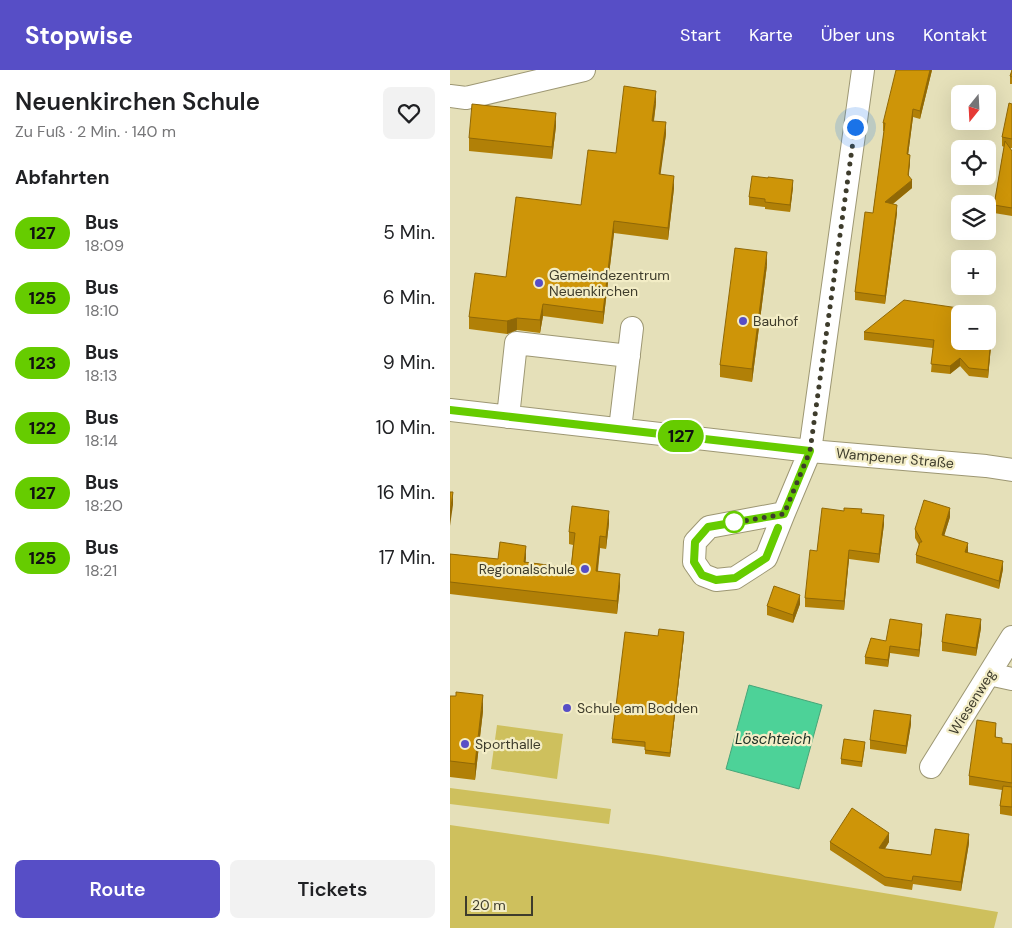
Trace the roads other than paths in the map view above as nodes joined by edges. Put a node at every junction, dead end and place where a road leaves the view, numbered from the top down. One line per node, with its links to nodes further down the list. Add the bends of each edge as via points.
1 (584, 70): 3 (street, via 466,98)
2 (863, 70): 9 (street)
3 (450, 96)
4 (632, 328): 5 (street)
5 (628, 356): 7 (street, via 516,344); 8 (street)
6 (450, 410): 7 (street, Wampener Straße)
7 (508, 417): 8 (street, Wampener Straße)
8 (620, 429): 9 (street, Wampener Straße)
9 (810, 451): 10 (street, Wampener Straße); 11 (street)
10 (1012, 470)
11 (784, 514)
12 (1012, 637): 13 (street, Wiesenweg)
13 (989, 674): 14 (street); 15 (street, Wiesenweg)
14 (1012, 679)
15 (931, 767)

